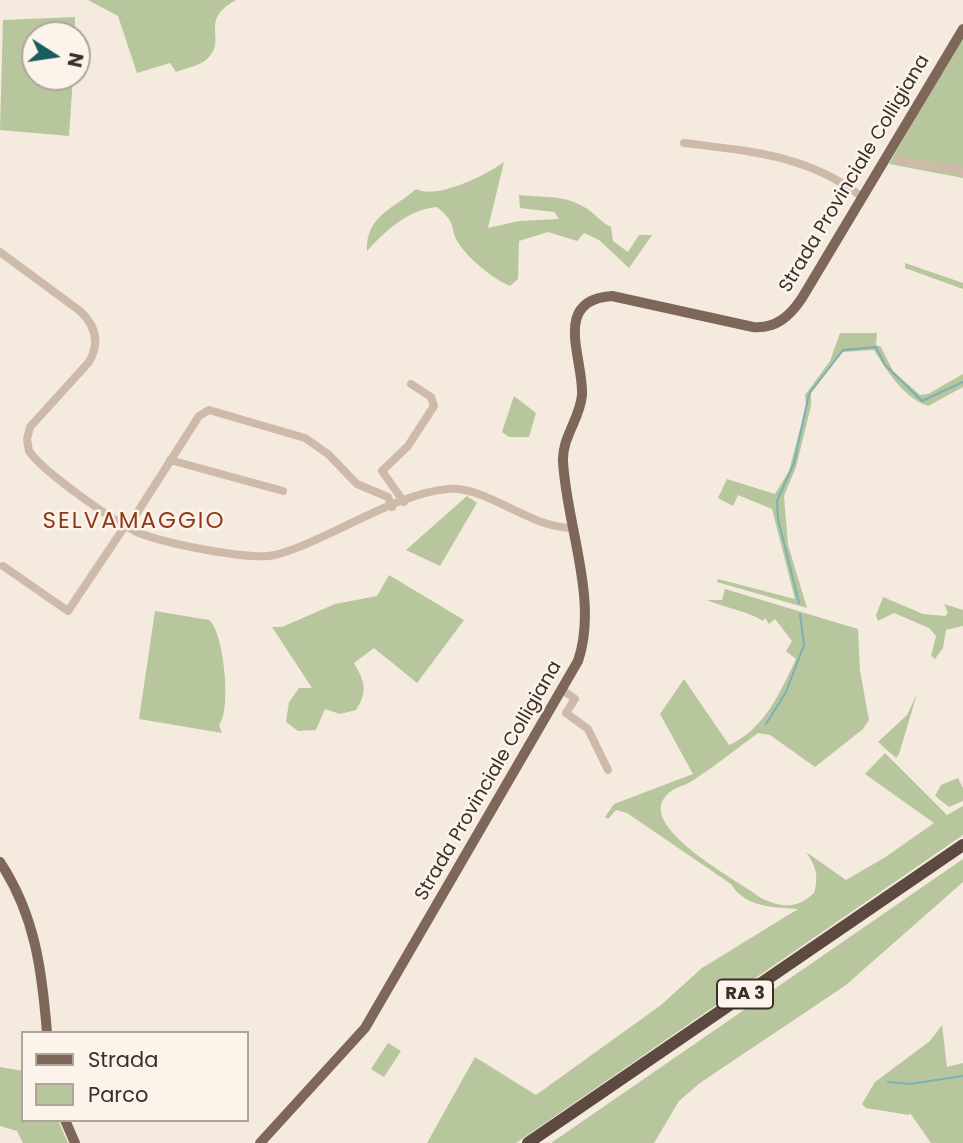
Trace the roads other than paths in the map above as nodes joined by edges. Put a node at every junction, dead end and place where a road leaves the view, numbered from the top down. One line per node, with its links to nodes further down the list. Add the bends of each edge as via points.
1 (963, 29): 5 (main road, Strada Provinciale Colligiana)
2 (684, 143): 5 (street, via 794,160 828,174)
3 (899, 160): 4 (street)
4 (963, 172)
5 (862, 197): 13 (main road, Strada Provinciale Colligiana, via 796,307 775,324 749,326 615,296 597,299 580,312 572,332 582,396 563,456)
6 (0, 252): 12 (street, via 80,311 95,337 89,362 30,427 28,449)
7 (411, 384): 10 (street, via 434,404 408,446 382,471)
8 (170, 460): 9 (street); 11 (street, via 199,416 210,410 305,439 328,454 357,484 387,497); 12 (street)
9 (283, 491)
10 (404, 502): 11 (street); 13 (street, via 434,491 464,489 535,521)
11 (392, 507): 12 (street, via 261,557 159,539)
12 (127, 526): 14 (street, via 68,611)
13 (573, 528): 15 (main road, Strada Provinciale Colligiana, via 585,629 578,661)
14 (3, 566)
15 (564, 691): 16 (street, via 575,699 566,713 587,729); 23 (main road, Strada Provinciale Colligiana, via 365,1028)
16 (608, 770)
17 (963, 845): 24 (highway, RA 3)
18 (963, 853): 25 (highway, RA 3)
19 (0, 862): 20 (main road, via 35,936)
20 (47, 1031)
21 (66, 1122): 22 (main road)
22 (75, 1143)
23 (260, 1143)
24 (528, 1143)
25 (540, 1143)

